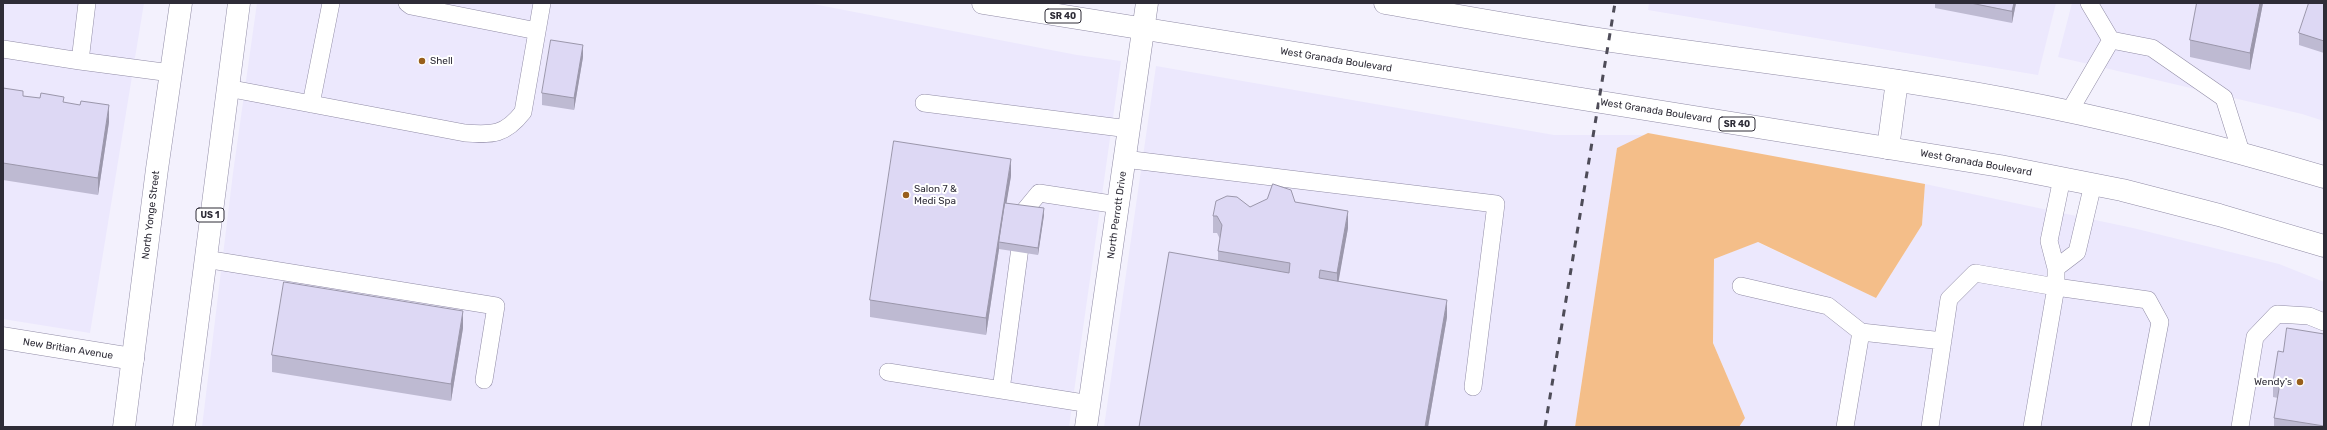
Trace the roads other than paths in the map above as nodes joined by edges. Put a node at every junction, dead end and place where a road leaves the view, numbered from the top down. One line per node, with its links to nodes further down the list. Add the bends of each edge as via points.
1 (87, 3): 15 (lane)
2 (181, 3): 16 (main road, North Yonge Street)
3 (239, 3): 18 (main road, US 1)
4 (331, 3): 20 (lane)
5 (407, 3): 12 (lane, via 411,6)
6 (542, 3): 12 (lane)
7 (983, 3): 11 (main road, West Granada Boulevard / SR 40)
8 (1147, 3): 11 (main road, North Perrott Drive)
9 (1385, 3): 17 (main road, via 1609,41)
10 (2089, 3): 13 (lane)
11 (1143, 29): 22 (main road, North Perrott Drive); 23 (main road, West Granada Boulevard / SR 40)
12 (537, 30): 20 (lane, via 523,112 505,130 491,134 465,133)
13 (2111, 40): 21 (lane); 24 (lane, via 2152,48 2224,98)
14 (3, 50): 15 (lane)
15 (80, 61): 16 (lane)
16 (171, 73): 39 (main road, North Yonge Street)
17 (1897, 81): 21 (main road); 23 (main road)
18 (227, 88): 20 (lane); 31 (main road, US 1)
19 (924, 103): 22 (lane)
20 (311, 104)
21 (2069, 112): 24 (main road, via 2130,124)
22 (1129, 128): 25 (main road, North Perrott Drive)
23 (1888, 148): 27 (main road, West Granada Boulevard / SR 40)
24 (2241, 152): 26 (main road)
25 (1124, 159): 29 (main road, North Perrott Drive); 42 (lane, via 1496,204)
26 (2324, 177)
27 (2062, 178): 28 (main road, West Granada Boulevard / SR 40); 32 (lane, via 2049,241)
28 (2093, 184): 30 (main road, West Granada Boulevard / SR 40, via 2219,215); 32 (lane, via 2077,252)
29 (1118, 205): 43 (lane, via 1039,193 1025,210); 44 (main road, North Perrott Drive)
30 (2324, 246)
31 (205, 260): 41 (lane, via 496,306); 46 (main road, US 1)
32 (2056, 268): 34 (lane)
33 (1741, 286): 36 (lane, via 1828,306)
34 (2056, 286): 38 (lane, via 1975,273 1949,299); 50 (lane); 51 (lane, via 2148,300 2160,322)
35 (2324, 322): 52 (lane, via 2309,316 2277,314 2255,337)
36 (1861, 332): 38 (lane); 48 (lane)
37 (3, 338): 39 (main road, New Britian Avenue)
38 (1942, 341): 49 (lane)
39 (133, 359): 45 (main road, North Yonge Street)
40 (888, 372): 43 (lane)
41 (484, 380)
42 (1473, 387)
43 (1001, 390): 44 (lane)
44 (1090, 404): 47 (main road, North Perrott Drive)
45 (124, 427)
46 (184, 427)
47 (1086, 427)
48 (1845, 427)
49 (1930, 427)
50 (2032, 427)
51 (2140, 427)
52 (2240, 427)

